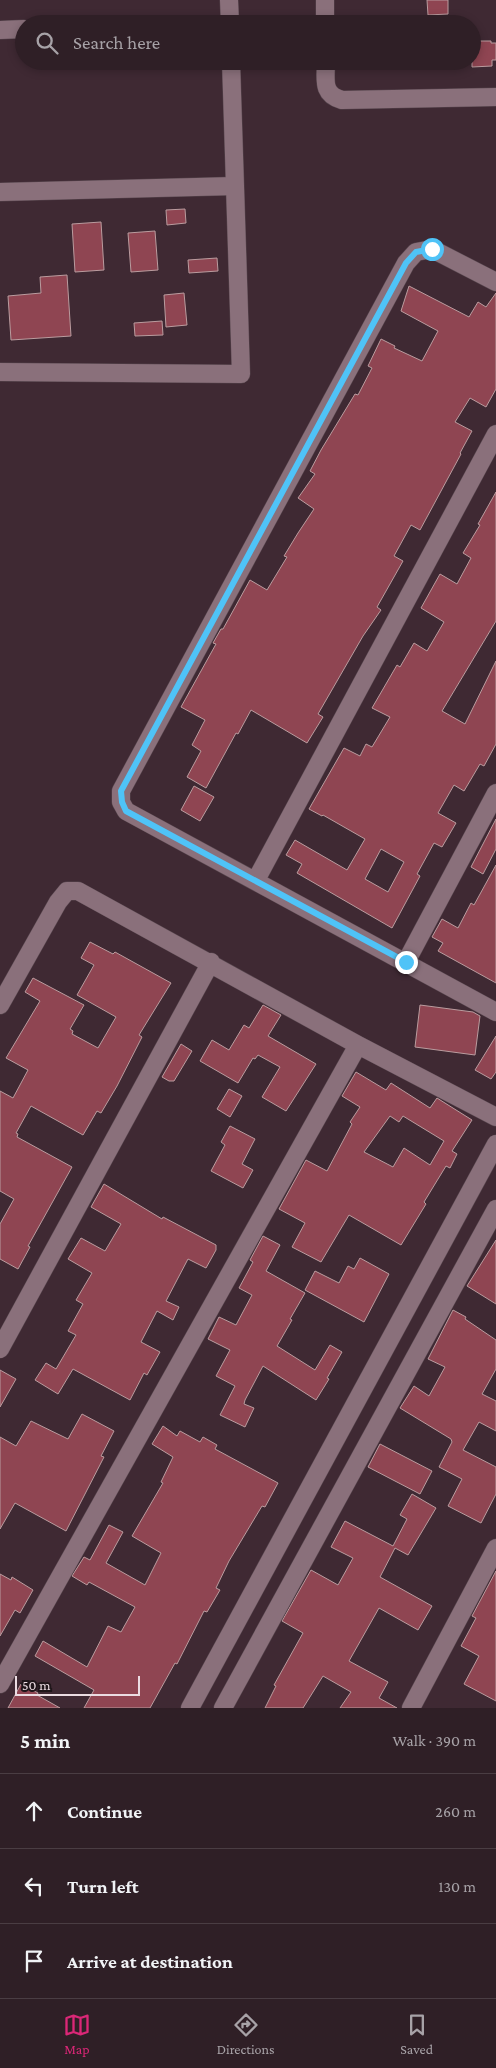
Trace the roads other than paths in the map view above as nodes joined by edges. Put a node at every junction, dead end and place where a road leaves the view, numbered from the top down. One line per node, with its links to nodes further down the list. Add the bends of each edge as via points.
1 (229, 0): 3 (street)
2 (325, 0): 4 (street)
3 (230, 15)
4 (325, 15)
5 (15, 29): 6 (street)
6 (0, 30)
7 (231, 70): 10 (street)
8 (326, 70): 9 (street, via 326,90 333,98 342,100)
9 (496, 97)
10 (235, 186): 11 (street); 13 (street, via 241,374)
11 (0, 192)
12 (496, 282): 16 (street, via 432,249 416,252 406,263 121,791 126,811)
13 (0, 372)
14 (496, 434): 16 (street)
15 (496, 793): 18 (street)
16 (256, 880): 18 (street)
17 (211, 962): 19 (street, via 78,891 66,891); 21 (street); 25 (street)
18 (406, 962): 20 (street)
19 (0, 1005)
20 (496, 1012)
21 (358, 1045): 22 (street); 27 (street)
22 (496, 1117)
23 (496, 1144): 28 (street)
24 (496, 1209): 29 (street)
25 (0, 1349)
26 (496, 1548): 30 (street)
27 (0, 1684)
28 (190, 1708)
29 (223, 1708)
30 (411, 1708)

